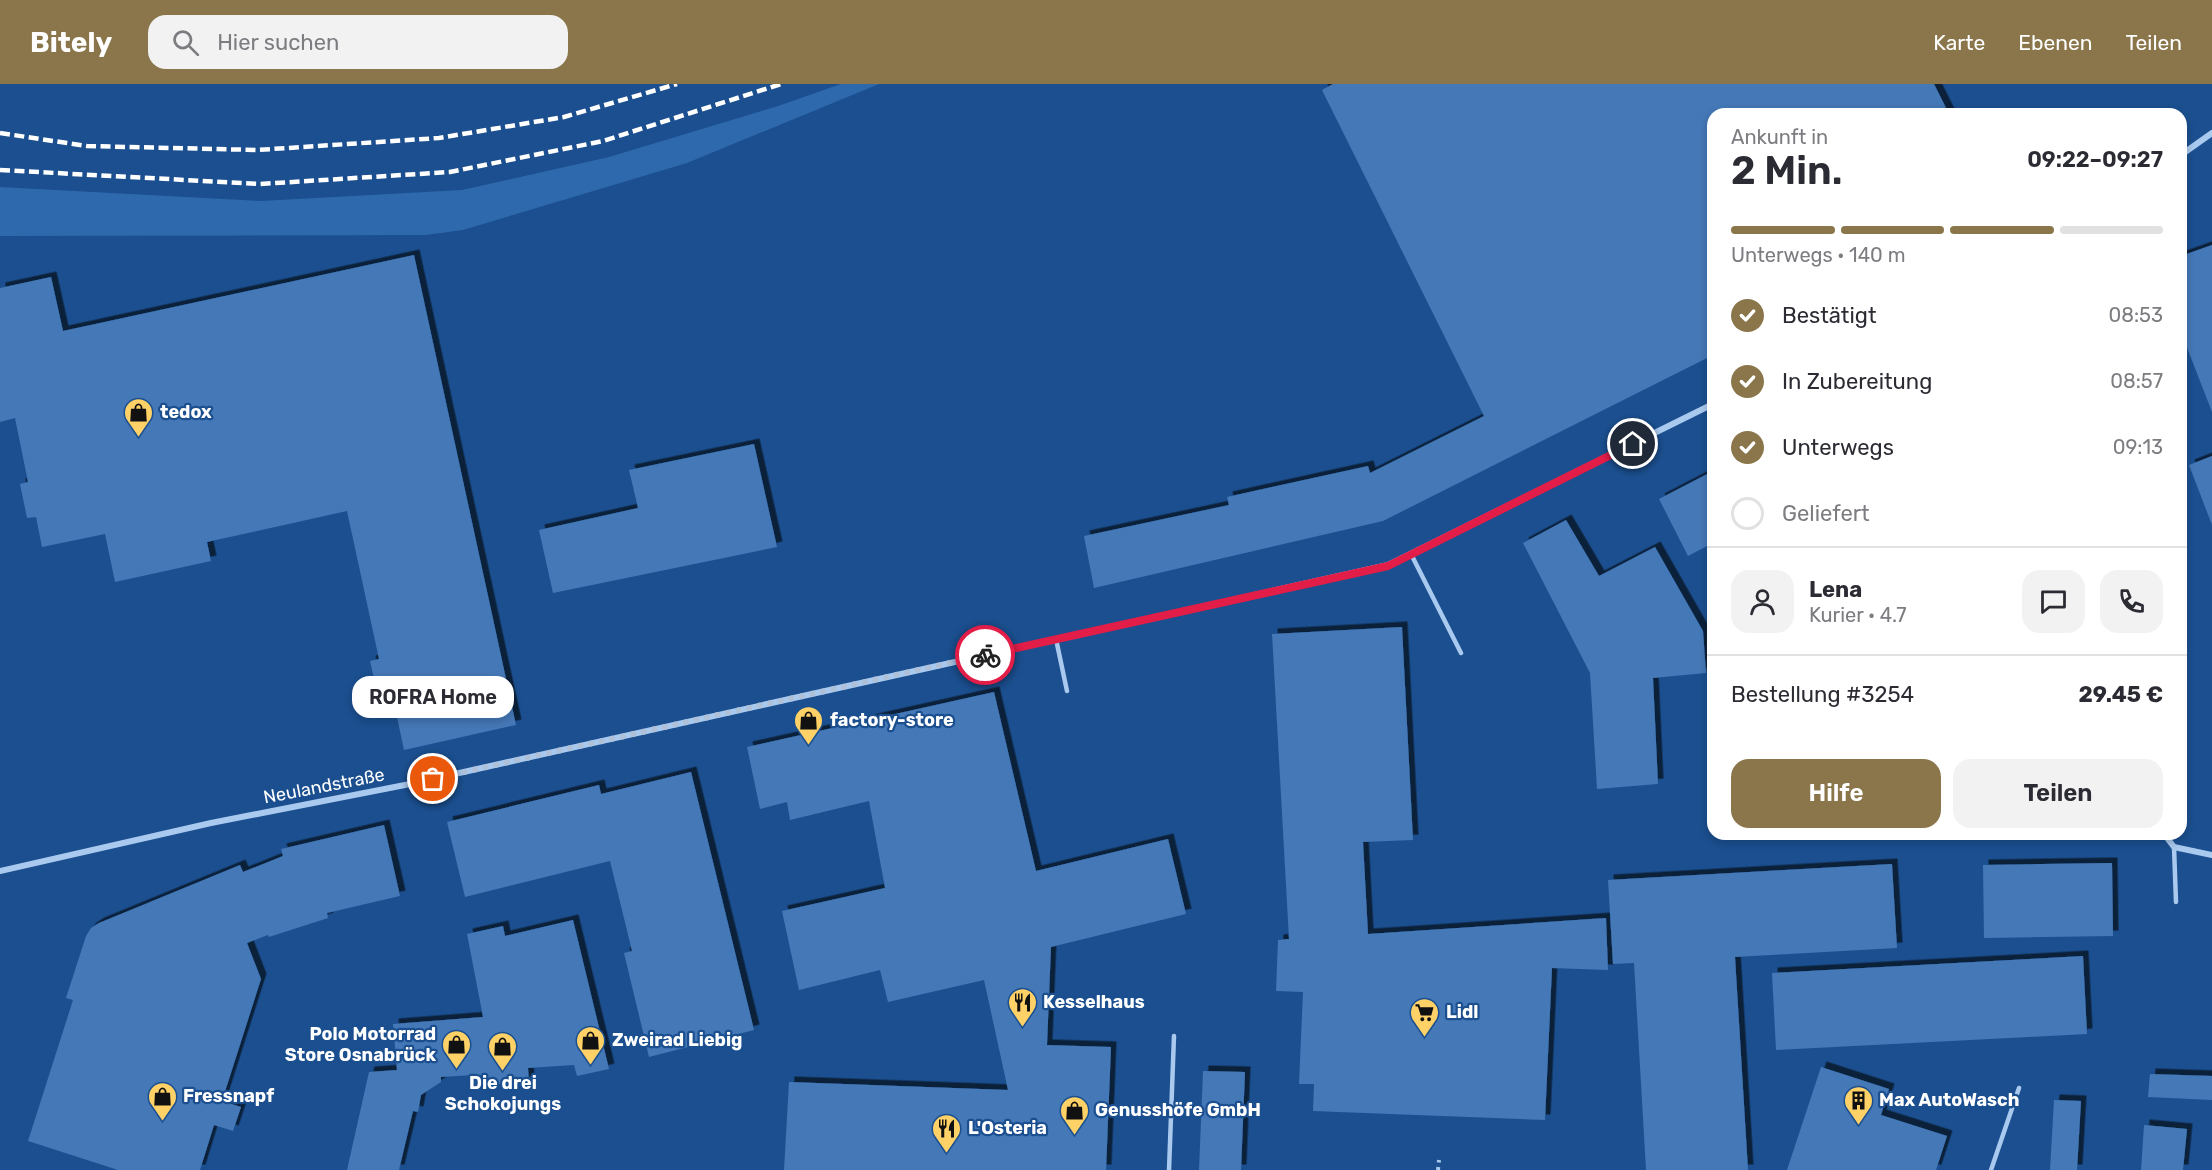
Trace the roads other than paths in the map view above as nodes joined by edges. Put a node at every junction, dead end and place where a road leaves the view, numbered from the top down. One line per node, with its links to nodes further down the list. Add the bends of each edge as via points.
1 (2212, 133): 2 (street)
2 (2187, 151)
3 (1707, 407): 4 (street, Neulandstraße)
4 (1411, 554): 5 (street, Neulandstraße, via 1388,566); 6 (lane)
5 (1056, 639): 7 (lane); 11 (street, Neulandstraße)
6 (1461, 653)
7 (1067, 691)
8 (2169, 840): 9 (street)
9 (2174, 847): 10 (street); 12 (lane)
10 (2212, 855)
11 (0, 872)
12 (2176, 902)
13 (1174, 1036): 15 (lane)
14 (2019, 1088): 16 (lane)
15 (1169, 1170)
16 (1991, 1170)

